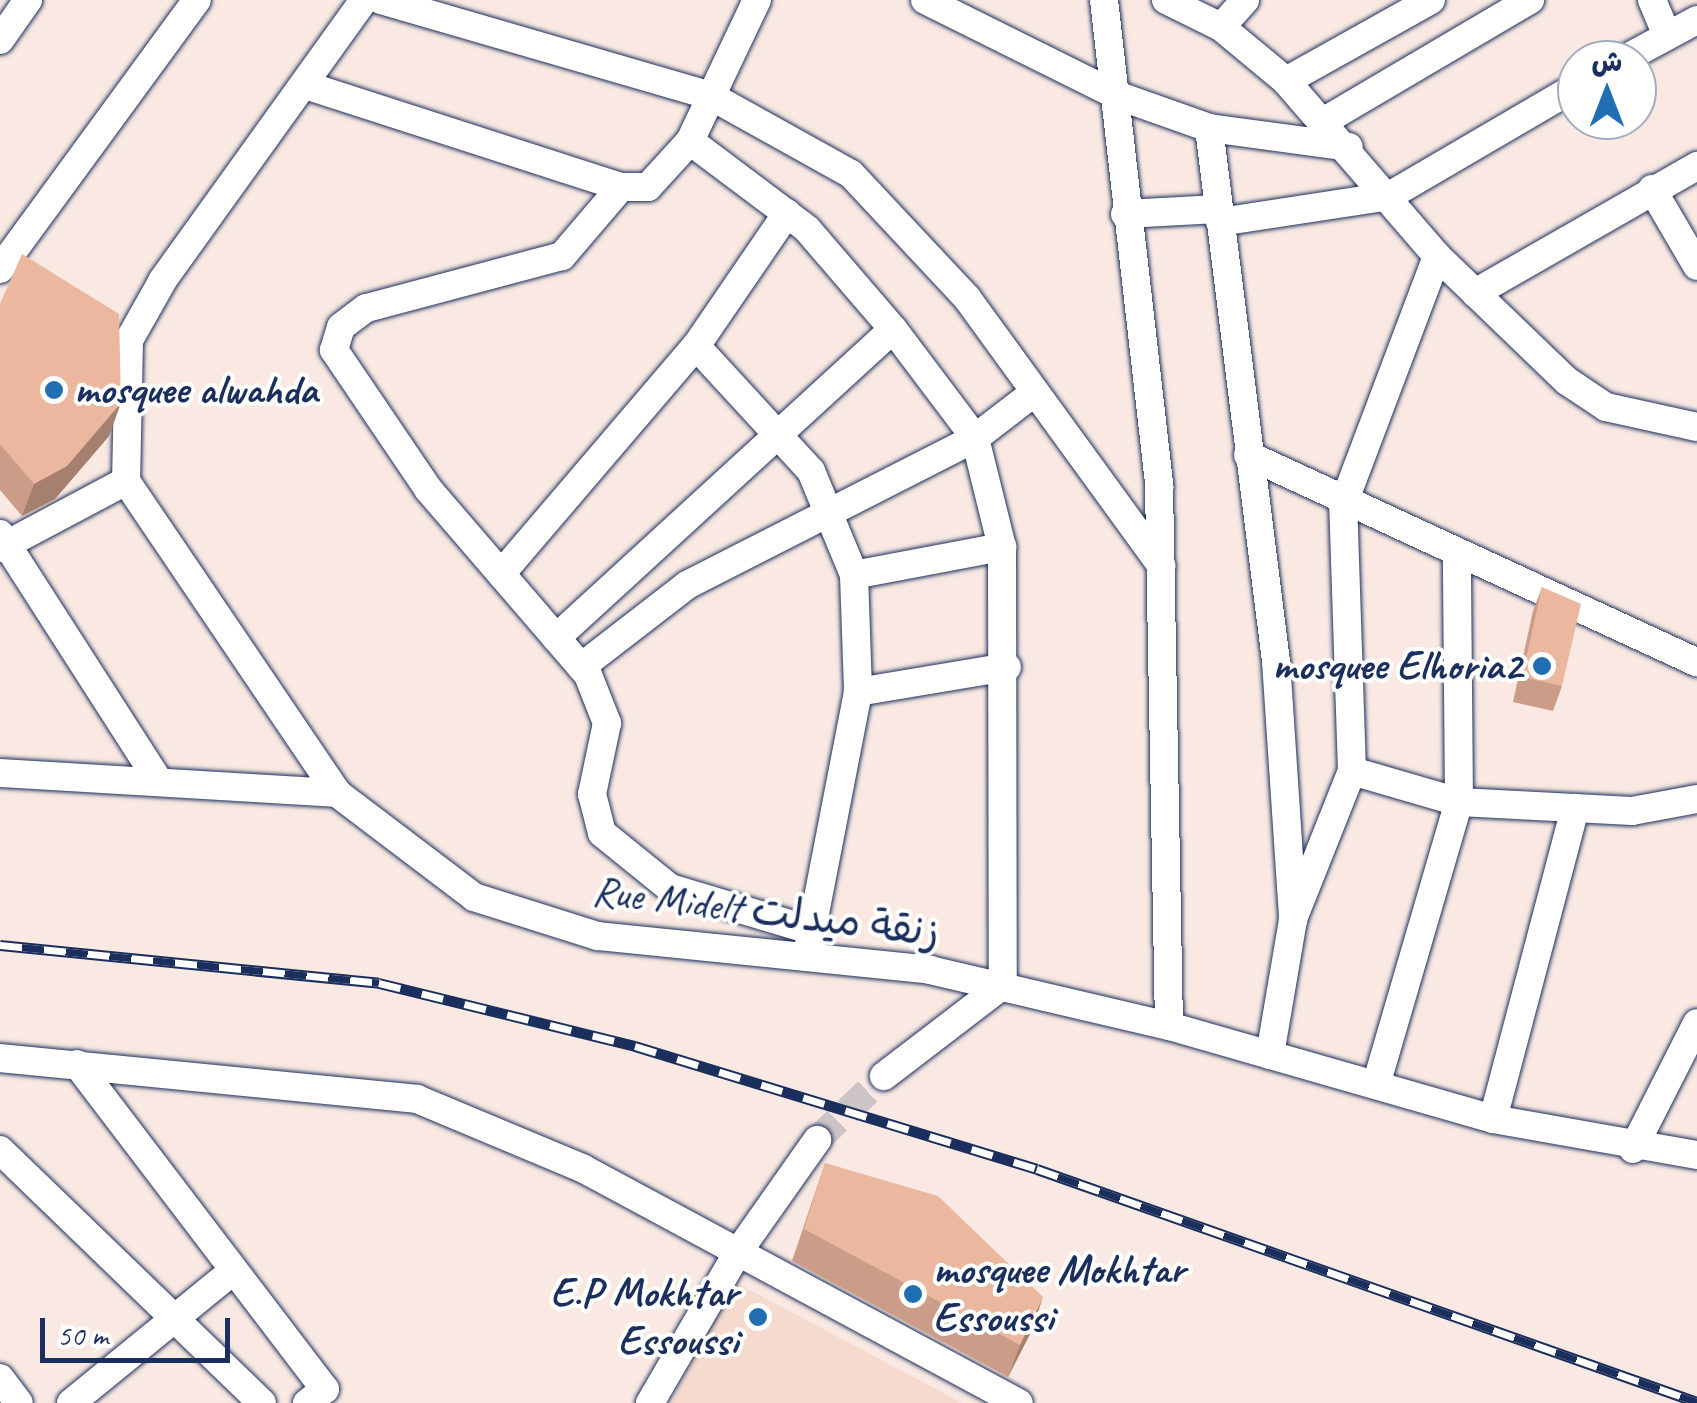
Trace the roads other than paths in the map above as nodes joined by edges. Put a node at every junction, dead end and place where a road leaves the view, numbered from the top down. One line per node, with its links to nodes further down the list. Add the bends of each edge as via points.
1 (28, 0): 16 (street)
2 (197, 0): 35 (street)
3 (364, 0): 19 (street)
4 (381, 0): 20 (street)
5 (757, 0): 20 (street)
6 (926, 0): 21 (street)
7 (1104, 0): 21 (street)
8 (1166, 0): 14 (street)
9 (1245, 0): 14 (street)
10 (1431, 0): 18 (street)
11 (1530, 0): 23 (street)
12 (1652, 0): 15 (street)
13 (1697, 20): 15 (street)
14 (1221, 26): 18 (street)
15 (1666, 36): 17 (street)
16 (0, 40)
17 (1657, 41)
18 (1286, 81): 23 (street)
19 (305, 85): 28 (street); 41 (street, via 162,280)
20 (709, 95): 25 (street); 43 (street, via 798,138 887,204 968,298)
21 (1116, 95): 24 (street); 32 (street)
22 (1557, 98): 30 (street)
23 (1326, 120): 26 (street)
24 (1209, 128): 26 (street); 33 (street)
25 (690, 142): 28 (street, via 661,179); 31 (street)
26 (1348, 147): 30 (street)
27 (1697, 166): 29 (street)
28 (621, 186): 55 (street, via 562,256 403,293 350,318 335,338 349,379)
29 (1652, 190): 36 (street); 38 (street)
30 (1389, 196): 33 (street); 34 (street)
31 (787, 212): 40 (street); 42 (street)
32 (1125, 214): 33 (street); 54 (street)
33 (1219, 215): 47 (street)
34 (1437, 256): 38 (street); 49 (street)
35 (3, 259): 37 (street)
36 (1697, 266)
37 (33, 277)
38 (1475, 293): 44 (street, via 1606,406)
39 (101, 323): 41 (street)
40 (893, 329): 45 (street); 46 (street)
41 (130, 340): 48 (street)
42 (696, 346): 45 (street); 55 (street)
43 (1031, 395): 46 (street); 54 (street)
44 (1697, 428)
45 (781, 432): 50 (street); 57 (street)
46 (976, 438): 50 (street); 52 (street)
47 (1248, 455): 49 (street); 69 (street, via 1276,661)
48 (126, 480): 51 (street); 65 (street, Rue Midelt زنقة ميدلت)
49 (1343, 506): 53 (street); 62 (street)
50 (832, 508): 56 (street); 59 (street, via 687,585)
51 (2, 542): 64 (street)
52 (1002, 547): 56 (street); 60 (street)
53 (1457, 559): 58 (street); 67 (street)
54 (1162, 566): 73 (street)
55 (501, 574): 57 (street)
56 (854, 575): 61 (street)
57 (556, 638): 59 (street)
58 (1697, 662)
59 (581, 666): 70 (street, via 605,706 592,808 611,844 670,888)
60 (1007, 666): 61 (street); 71 (street)
61 (858, 692): 70 (street)
62 (1352, 771): 67 (street); 69 (street)
63 (0, 773): 64 (street)
64 (157, 779): 65 (street)
65 (337, 793): 70 (street, Rue Midelt زنقة ميدلت, via 440,875 504,910 648,945)
66 (1697, 799): 68 (street, via 1632,811)
67 (1460, 802): 68 (street); 78 (street)
68 (1575, 808): 79 (street)
69 (1293, 920): 74 (street)
70 (810, 943): 71 (street, Rue Midelt زنقة ميدلت)
71 (1003, 985): 73 (street, Rue Midelt زنقة ميدلت); 77 (street)
72 (1697, 1023): 81 (street)
73 (1169, 1026): 74 (street, Rue Midelt زنقة ميدلت)
74 (1270, 1054): 78 (street, Rue Midelt زنقة ميدلت)
75 (0, 1058): 76 (street)
76 (78, 1064): 84 (street, via 417,1099 582,1168); 85 (street)
77 (884, 1076)
78 (1376, 1085): 79 (street, Rue Midelt زنقة ميدلت)
79 (1492, 1119): 81 (street, Rue Midelt زنقة ميدلت)
80 (818, 1140): 84 (street)
81 (1633, 1149): 83 (street, Rue Midelt زنقة ميدلت)
82 (0, 1150): 86 (street)
83 (1697, 1155)
84 (736, 1255): 92 (street); 93 (street)
85 (234, 1270): 86 (street); 88 (street)
86 (176, 1322): 90 (street); 91 (street)
87 (0, 1378): 89 (street)
88 (323, 1398)
89 (19, 1403)
90 (71, 1403)
91 (262, 1403)
92 (650, 1403)
93 (1020, 1403)

